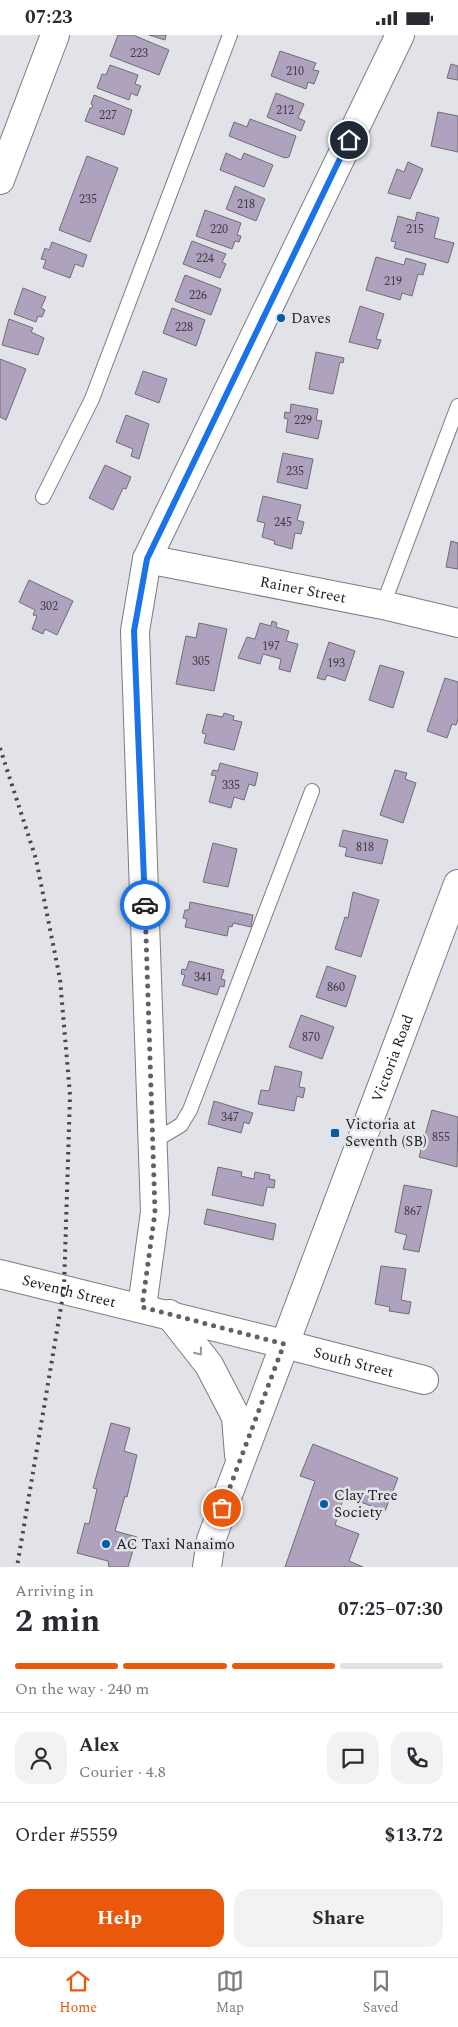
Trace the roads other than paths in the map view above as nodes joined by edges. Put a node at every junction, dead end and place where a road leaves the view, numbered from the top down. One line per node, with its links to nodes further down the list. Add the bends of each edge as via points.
1 (55, 35): 4 (street)
2 (230, 35): 6 (lane, via 92,399)
3 (400, 35): 7 (street)
4 (0, 180)
5 (458, 406): 8 (lane)
6 (42, 497)
7 (147, 559): 8 (street, Rainer Street); 12 (street, via 134,631)
8 (383, 605): 9 (street, Rainer Street)
9 (458, 623)
10 (312, 791): 12 (lane, via 190,1110 181,1125)
11 (458, 884): 16 (street, Victoria Road)
12 (154, 1141): 14 (street, via 155,1212)
13 (0, 1274): 14 (street, Seventh Street)
14 (142, 1307): 15 (street, Seventh Street)
15 (169, 1314): 16 (street, Seventh Street); 18 (street, one-way to 18, via 209,1365 236,1417)
16 (284, 1344): 17 (street, South Street); 18 (street, Victoria Road)
17 (424, 1380)
18 (240, 1461): 19 (street, Victoria Road, via 211,1540)
19 (207, 1567)

